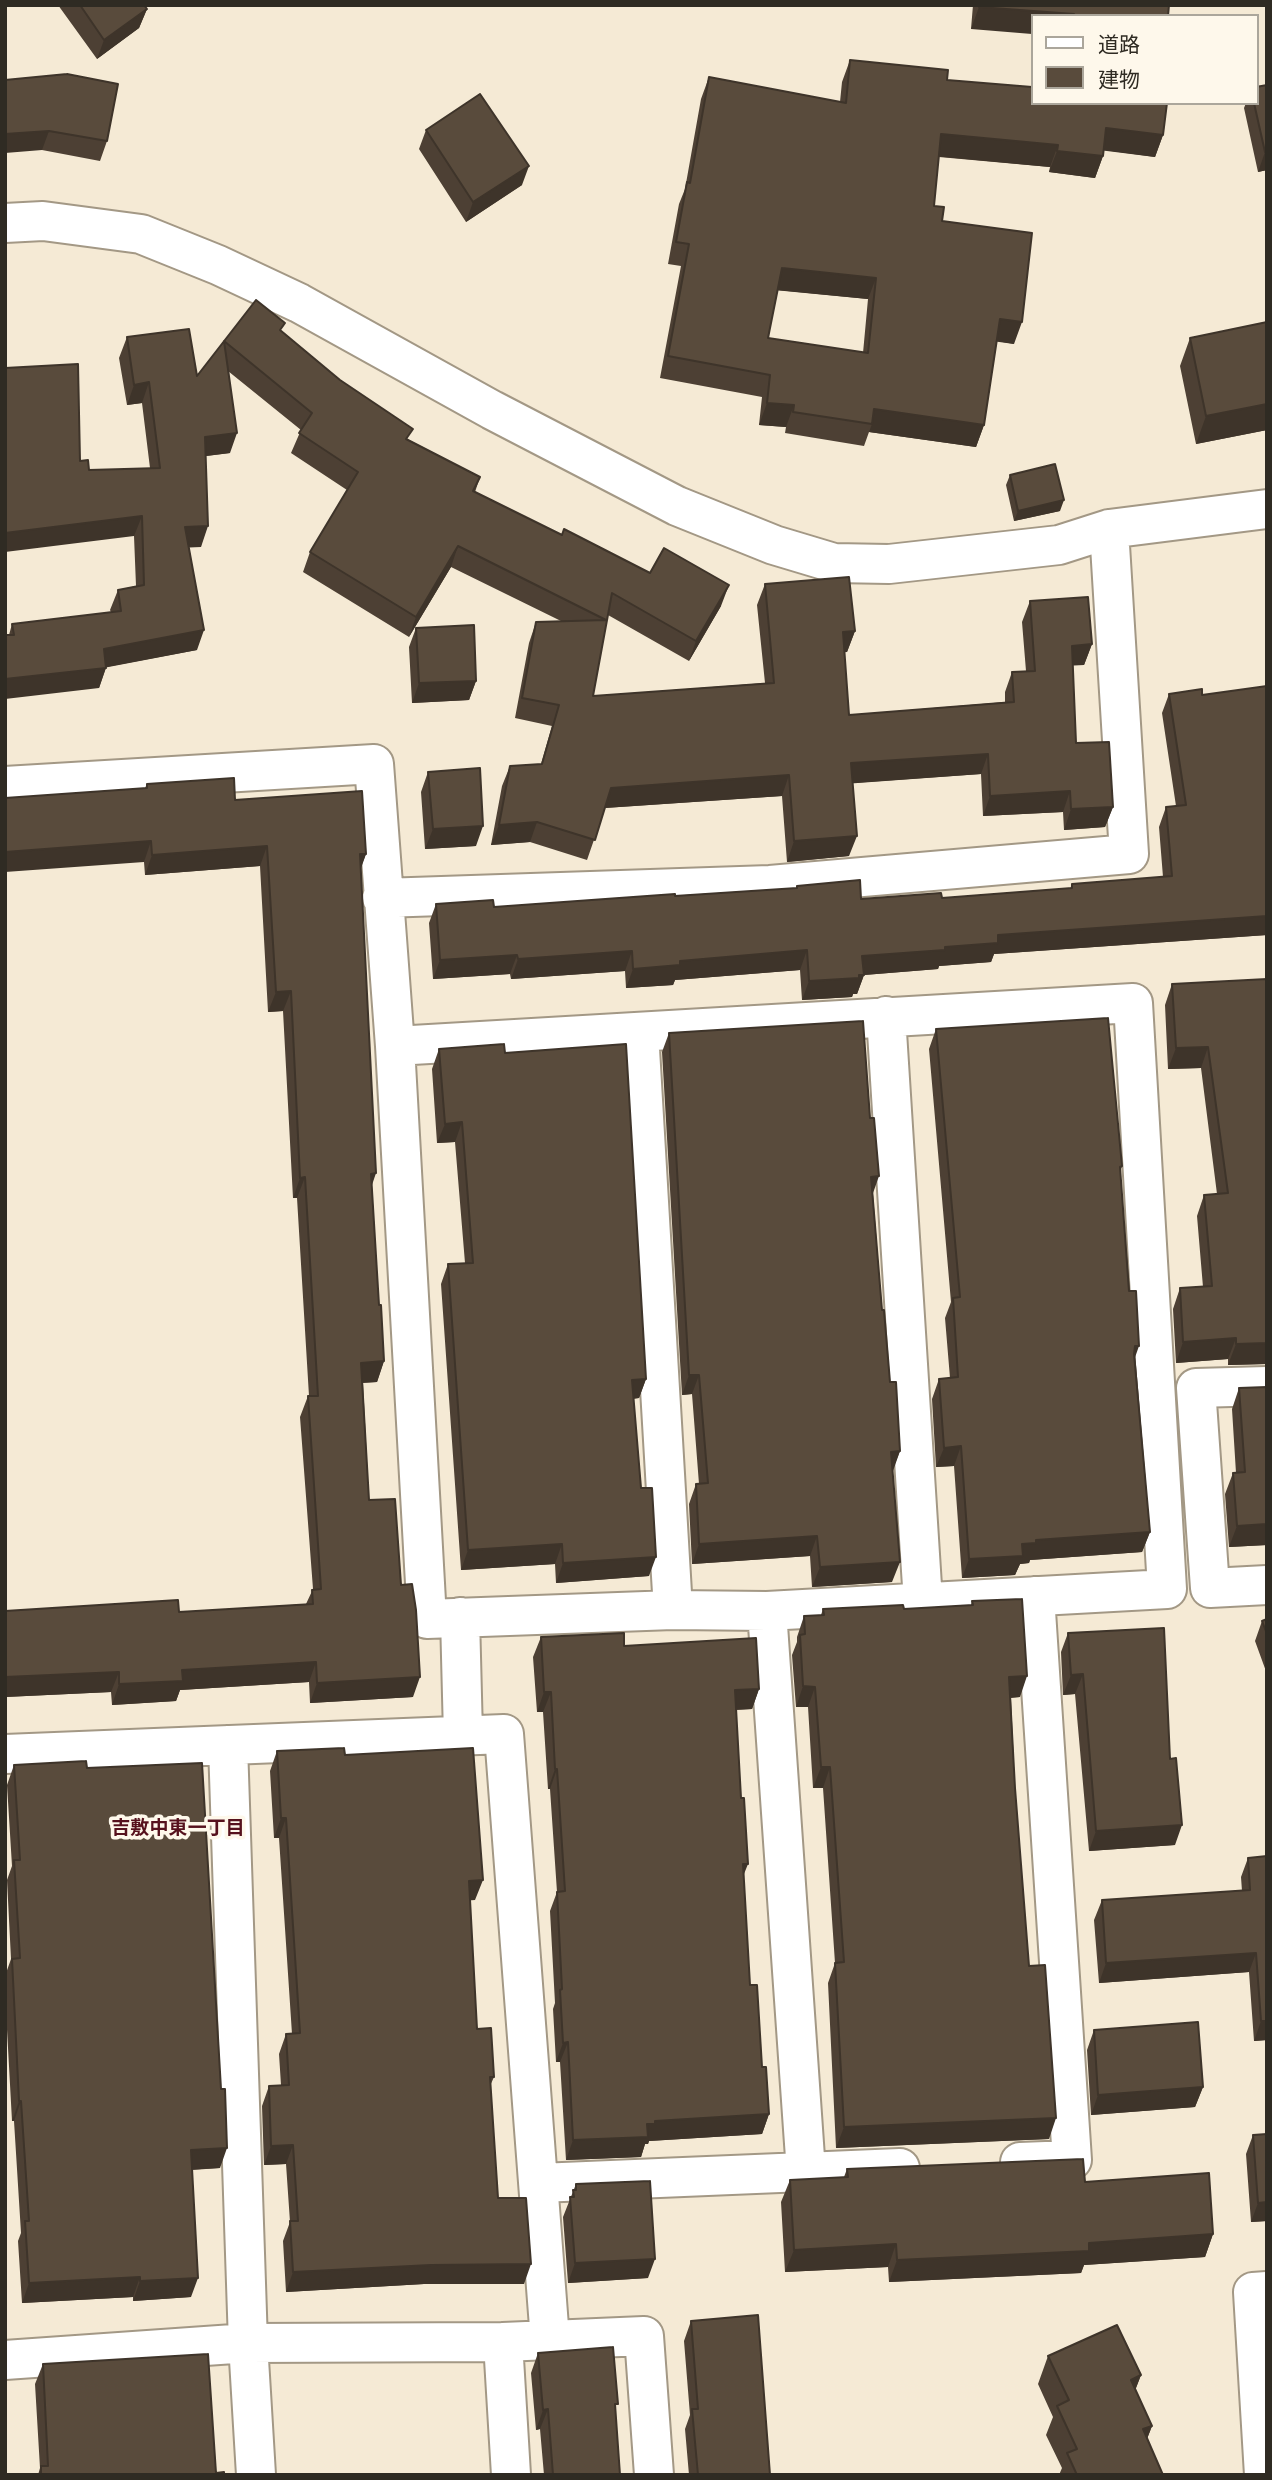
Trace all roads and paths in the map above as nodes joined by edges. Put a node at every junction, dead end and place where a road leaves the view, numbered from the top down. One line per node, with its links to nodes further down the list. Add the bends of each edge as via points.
1 (5, 223): 3 (street, via 43,221 141,234 218,265 299,303 492,411 677,506 835,563 890,564 1059,545)
2 (1267, 509): 3 (street)
3 (1109, 529): 5 (street, via 1129,854 770,885)
4 (5, 786): 5 (street, via 374,764)
5 (382, 898): 8 (street)
6 (886, 1016): 7 (street); 11 (street, via 1133,1003 1167,1589); 12 (street)
7 (639, 1032): 8 (street); 13 (street)
8 (396, 1046): 15 (street, via 427,1619)
9 (1267, 1386): 10 (street, via 1196,1388 1210,1588)
10 (1267, 1585)
11 (1035, 1596): 12 (street); 19 (street, via 1072,2160)
12 (923, 1602): 14 (street)
13 (673, 1610): 14 (street); 15 (street)
14 (767, 1611): 21 (street)
15 (460, 1618): 16 (street)
16 (463, 1735): 17 (street); 22 (street, via 504,1734)
17 (228, 1745): 18 (street); 26 (street)
18 (5, 1754)
19 (992, 2164)
20 (939, 2166): 21 (street)
21 (806, 2172): 22 (street)
22 (539, 2183): 24 (street)
23 (1267, 2291): 31 (street, via 1253,2292)
24 (550, 2340): 25 (street); 30 (street, via 644,2336)
25 (503, 2342): 26 (street); 29 (street)
26 (248, 2343): 27 (street); 28 (street)
27 (5, 2360)
28 (256, 2475)
29 (511, 2475)
30 (654, 2475)
31 (1264, 2475)

